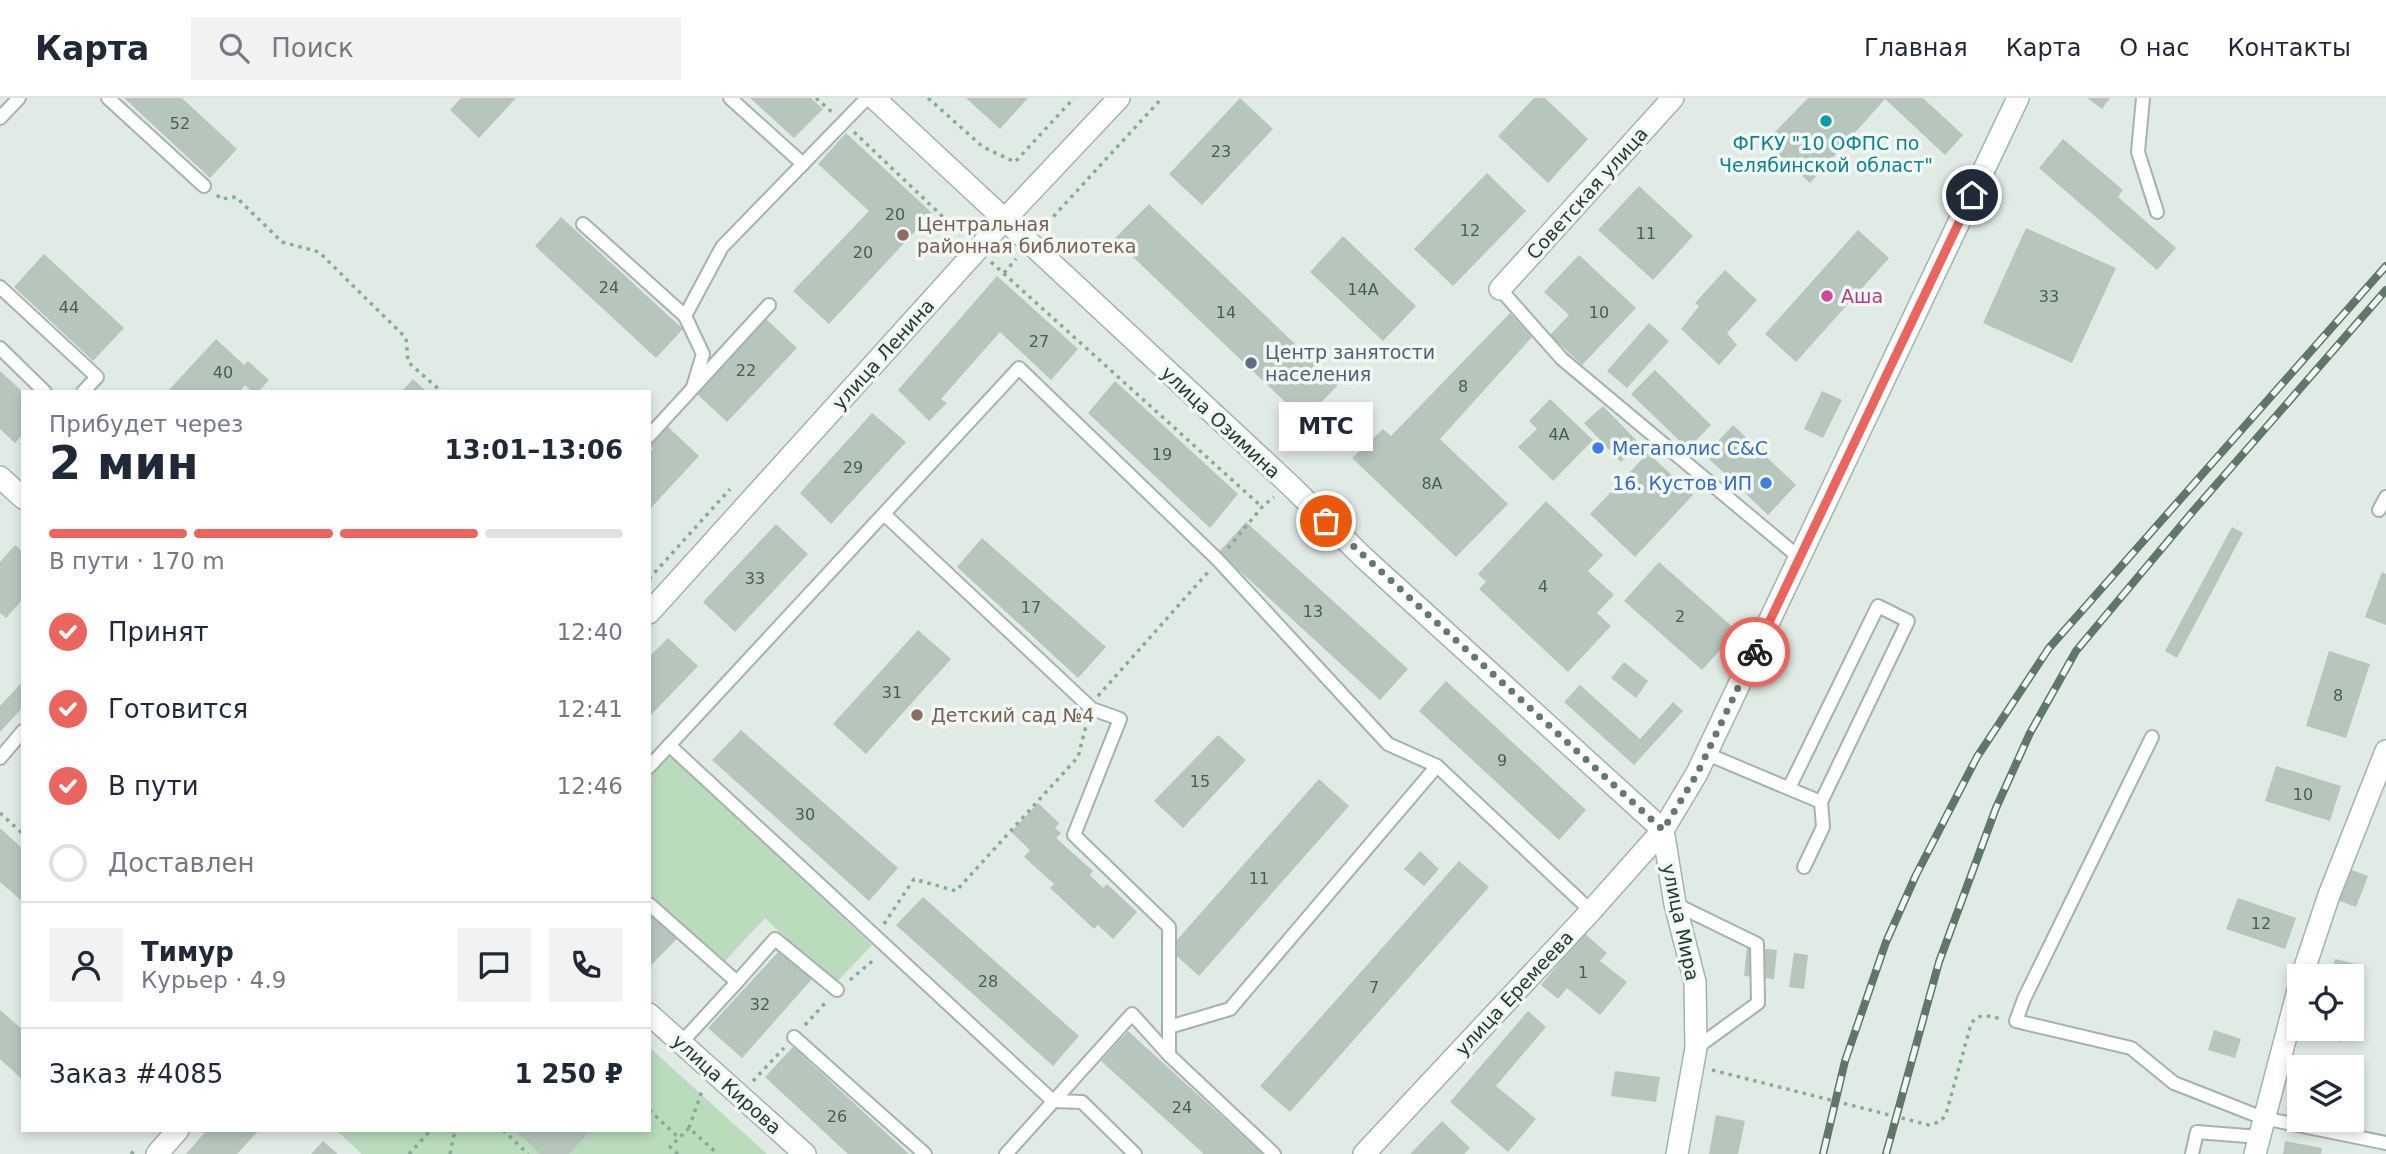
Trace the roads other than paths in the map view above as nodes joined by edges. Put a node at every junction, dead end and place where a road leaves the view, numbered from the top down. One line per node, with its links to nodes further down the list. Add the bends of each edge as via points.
1 (19, 98): 10 (lane)
2 (108, 98): 12 (lane)
3 (730, 98): 11 (lane)
4 (867, 98): 11 (lane)
5 (874, 98): 14 (street, улица Озимина)
6 (1119, 98): 14 (street, улица Ленина)
7 (1674, 98): 17 (street, Советская улица)
8 (2018, 98): 30 (street)
9 (2143, 98): 13 (lane, via 2138,152)
10 (0, 118)
11 (803, 164): 19 (lane, via 722,247)
12 (204, 186)
13 (2157, 212)
14 (1005, 219): 31 (street, улица Ленина); 42 (street, улица Озимина, via 1363,557)
15 (583, 224): 19 (lane)
16 (0, 287): 23 (lane, via 97,377)
17 (1500, 289): 30 (lane, via 1562,359)
18 (769, 305): 21 (lane)
19 (685, 316): 21 (lane, via 703,354)
20 (0, 348): 22 (lane)
21 (692, 387): 24 (lane)
22 (43, 390)
23 (85, 390)
24 (651, 434)
25 (0, 477): 26 (street)
26 (21, 496)
27 (2386, 497): 28 (lane)
28 (2379, 510)
29 (884, 514): 34 (lane); 39 (lane, via 1019,368 1218,560 1388,744); 51 (lane, via 1092,709 1120,719 1074,835 1169,927)
30 (1801, 559): 36 (street)
31 (653, 603)
32 (21, 733): 37 (lane)
33 (2152, 737): 59 (lane, via 2016,1021 2131,1048 2174,1083)
34 (669, 745): 38 (lane); 57 (lane)
35 (2386, 751): 47 (street)
36 (1707, 754): 40 (lane); 42 (street)
37 (0, 758)
38 (651, 764)
39 (1437, 766): 46 (lane); 51 (lane, via 1230,1009)
40 (1789, 788): 41 (lane); 41 (lane, via 1878,606 1908,621)
41 (1821, 802): 43 (lane, via 1823,827)
42 (1663, 830): 44 (street, улица Мира); 46 (street, улица Еремеева)
43 (1804, 867)
44 (1675, 904): 56 (street, улица Мира, via 1695,982); 56 (lane, via 1757,944 1758,1003)
45 (651, 906): 48 (lane)
46 (1591, 911): 67 (street, улица Еремеева)
47 (2306, 964)
48 (737, 982): 49 (lane, via 775,939); 54 (lane)
49 (837, 990)
50 (651, 1016): 54 (street, улица Кирова)
51 (1169, 1027): 55 (lane)
52 (2287, 1032): 59 (street)
53 (794, 1037): 63 (lane)
54 (681, 1043): 62 (street, улица Кирова)
55 (1169, 1055): 57 (lane, via 1132,1014); 66 (lane)
56 (1695, 1056): 68 (street, улица Мира)
57 (1053, 1101): 64 (lane); 65 (lane, via 1082,1102)
58 (176, 1132): 61 (street)
59 (2259, 1136): 60 (lane); 69 (lane, via 2197,1132)
60 (2386, 1143)
61 (157, 1154)
62 (805, 1154)
63 (925, 1154)
64 (1006, 1154)
65 (1135, 1154)
66 (1275, 1154)
67 (1364, 1154)
68 (1677, 1154)
69 (2192, 1154)

